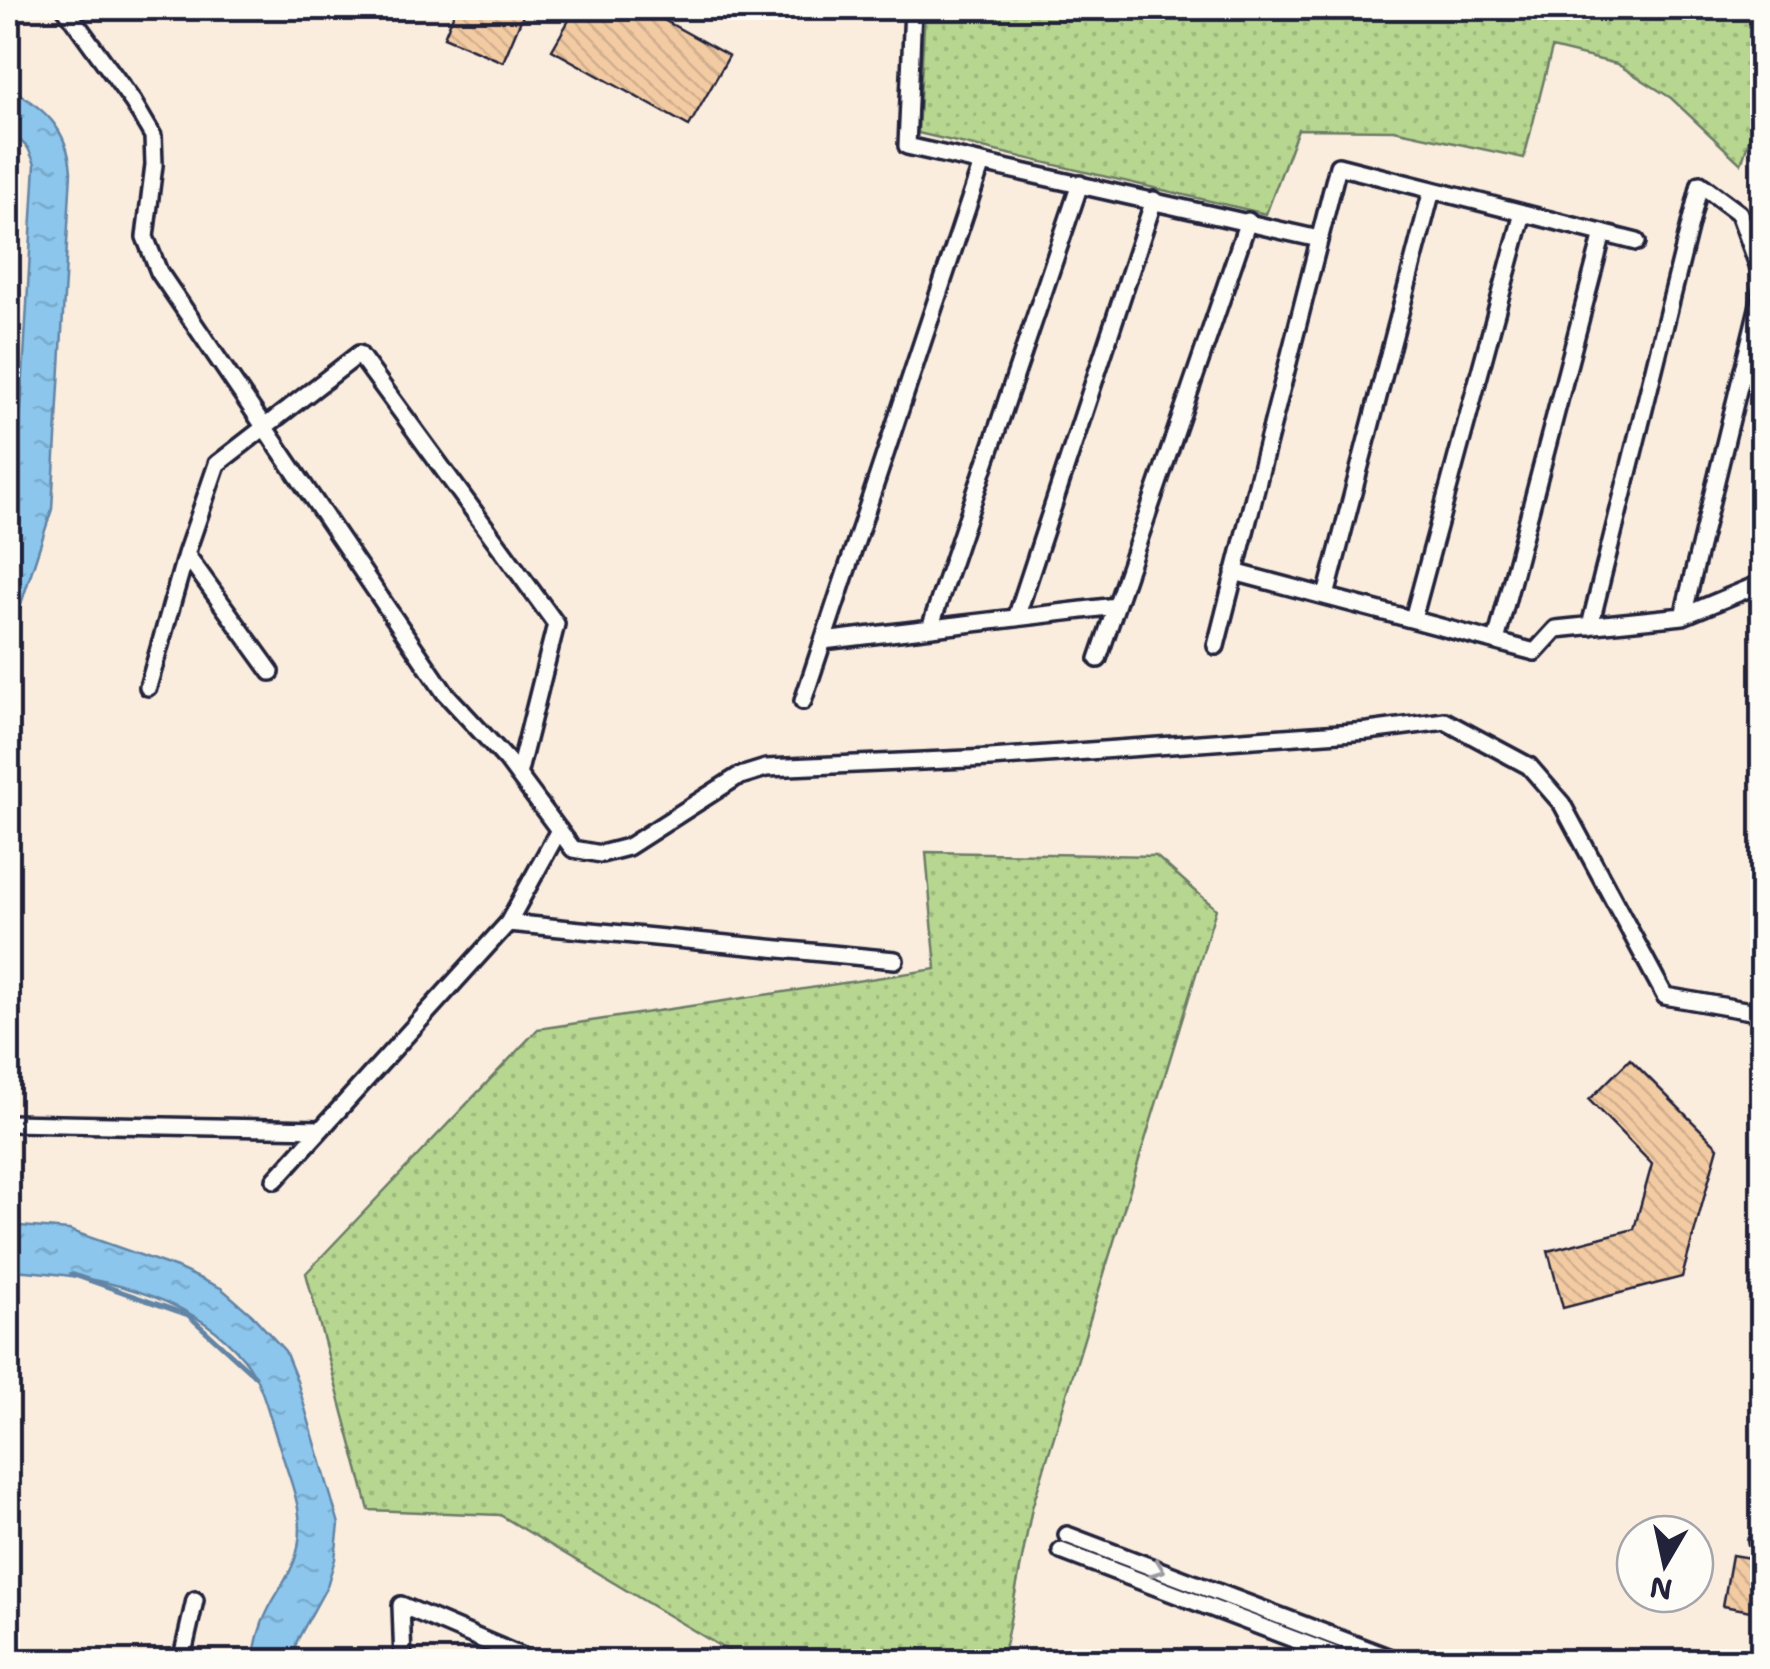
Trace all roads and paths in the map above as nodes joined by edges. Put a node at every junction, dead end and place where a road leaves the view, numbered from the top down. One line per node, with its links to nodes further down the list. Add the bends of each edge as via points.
1 (65, 8): 14 (street, via 153,136 145,236 158,272)
2 (913, 8): 3 (street, via 906,146)
3 (982, 163): 4 (street); 25 (street)
4 (1080, 184): 6 (street); 24 (street)
5 (1432, 190): 7 (street); 10 (street, via 1338,166); 18 (street)
6 (1154, 200): 8 (street); 21 (street)
7 (1522, 213): 9 (street); 22 (street)
8 (1248, 221): 10 (street); 19 (street)
9 (1603, 233): 11 (street); 26 (street)
10 (1319, 239): 16 (street)
11 (1637, 242)
12 (1762, 276): 23 (street, via 1740,213 1700,184)
13 (1762, 292): 20 (street)
14 (264, 428): 15 (street, via 217,464); 32 (street, via 446,693); 32 (street, via 359,354 545,608 556,624)
15 (186, 554): 29 (street); 30 (street)
16 (1234, 572): 18 (street); 27 (street)
17 (1762, 583): 20 (street)
18 (1326, 596): 22 (street)
19 (1116, 606): 21 (street); 28 (street)
20 (1683, 616): 23 (street)
21 (1016, 618): 24 (street)
22 (1413, 619): 26 (street)
23 (1590, 626): 26 (street, via 1556,630 1534,652)
24 (930, 628): 25 (street)
25 (823, 641): 31 (street)
26 (1496, 641)
27 (1216, 646)
28 (1098, 659)
29 (271, 672)
30 (148, 687)
31 (803, 700)
32 (518, 775): 33 (street)
33 (558, 830): 34 (street); 36 (street, via 573,848 601,854 628,847 737,778 766,768 990,758 1445,721 1529,766 1562,804 1665,996)
34 (508, 923): 35 (street); 38 (street)
35 (895, 960)
36 (1762, 1013)
37 (8, 1123): 38 (street)
38 (321, 1130): 39 (street)
39 (275, 1180)
40 (1067, 1535): 43 (street, one-way to 43)
41 (1061, 1551): 47 (street)
42 (195, 1600): 44 (street)
43 (1396, 1660)
44 (181, 1662)
45 (402, 1662): 46 (street, via 401,1605)
46 (535, 1662)
47 (1354, 1662)

